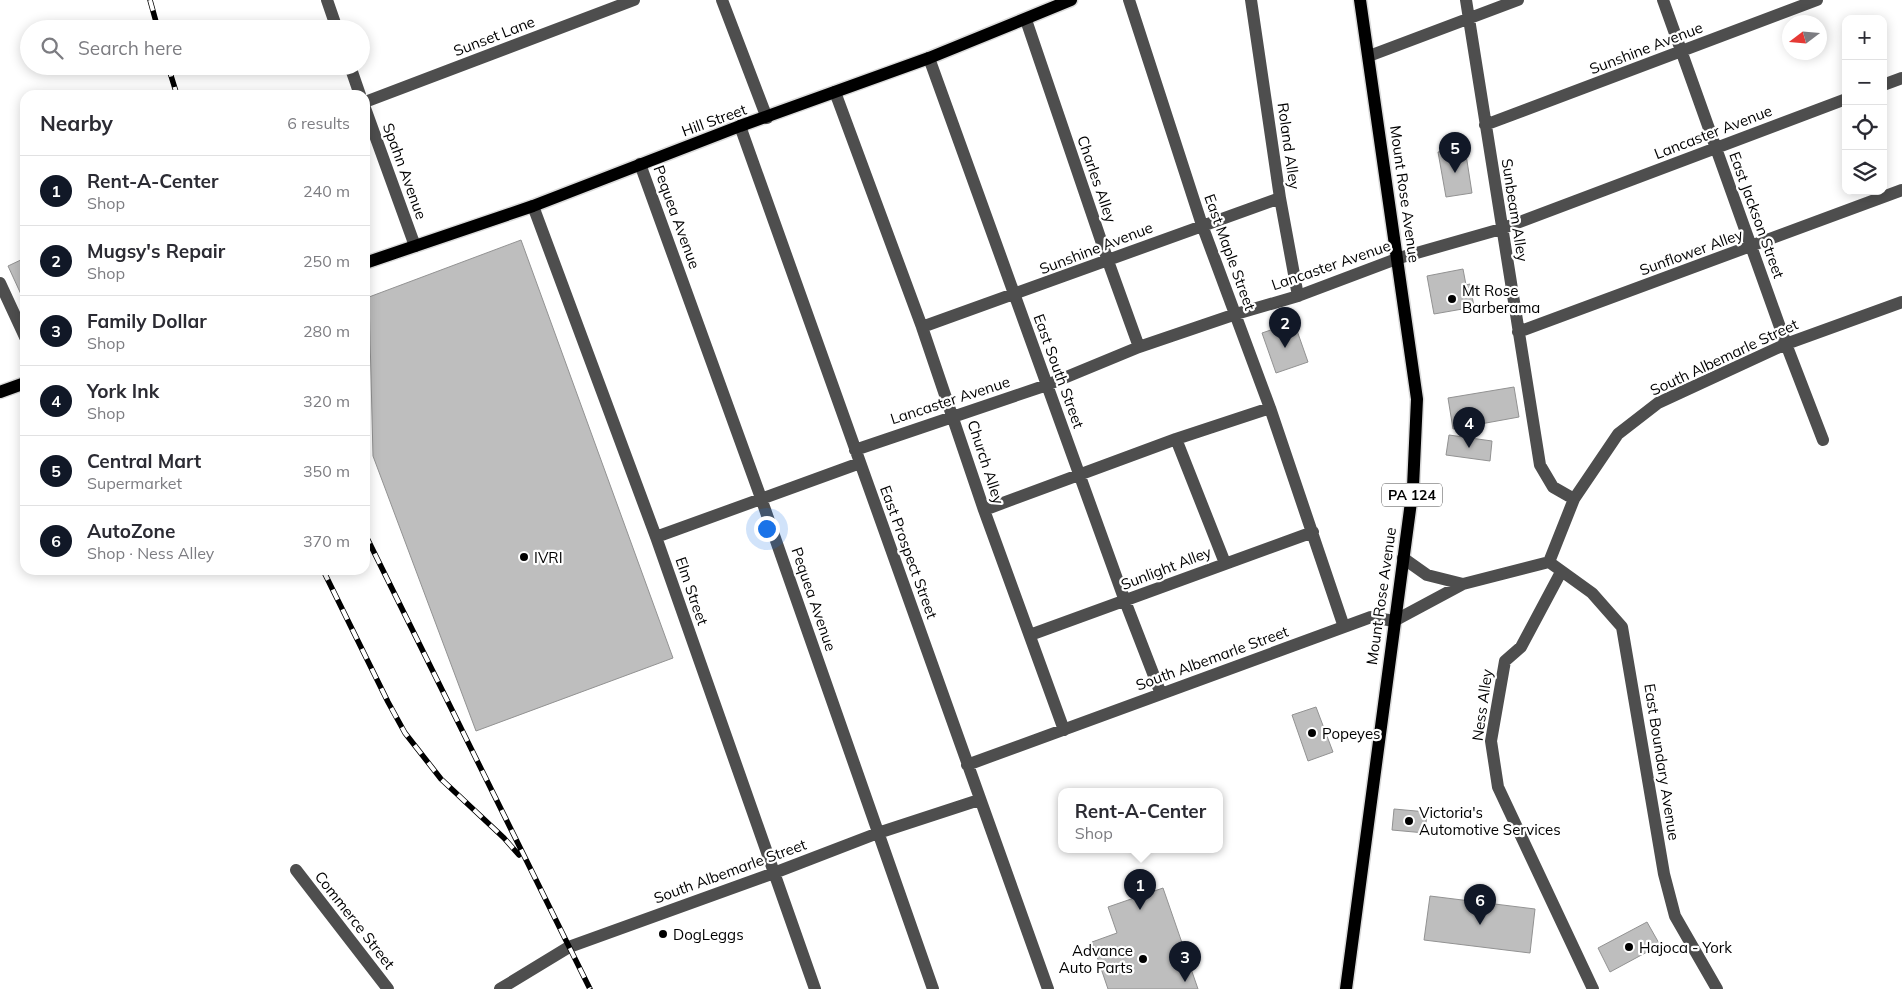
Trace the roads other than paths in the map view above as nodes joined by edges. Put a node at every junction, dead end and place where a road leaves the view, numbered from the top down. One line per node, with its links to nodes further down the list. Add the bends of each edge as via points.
1 (326, 0): 13 (street)
2 (634, 0): 23 (street, Sunset Lane)
3 (722, 0): 25 (street)
4 (1071, 0): 14 (main road, Hill Street)
5 (1129, 0): 34 (street, East Maple Street)
6 (1252, 0): 32 (street, Roland Alley)
7 (1360, 0): 16 (main road, Mount Rose Avenue / PA 124)
8 (1466, 0): 12 (street, Sunbeam Alley)
9 (1518, 0): 12 (street)
10 (1664, 0): 15 (street, East Jackson Street)
11 (1818, 0): 15 (street, Sunshine Avenue)
12 (1469, 18): 16 (street); 27 (street, Sunbeam Alley)
13 (334, 20)
14 (1026, 20): 17 (main road, Hill Street); 40 (street, Charles Alley)
15 (1683, 51): 27 (street, Sunshine Avenue); 29 (street, East Jackson Street)
16 (1369, 56): 38 (main road, Mount Rose Avenue / PA 124)
17 (929, 58): 22 (main road, Hill Street); 42 (street, East South Street)
18 (353, 75): 21 (street)
19 (1902, 78): 20 (street)
20 (1887, 84)
21 (358, 90)
22 (835, 92): 25 (main road, Hill Street); 47 (street, Church Alley)
23 (370, 100)
24 (1842, 101): 29 (street, Lancaster Avenue)
25 (767, 118): 28 (main road, Hill Street)
26 (370, 122): 36 (street, Spahn Avenue)
27 (1485, 125): 35 (street, Sunbeam Alley)
28 (740, 126): 30 (main road, Hill Street); 58 (street, East Prospect Street)
29 (1716, 148): 35 (street, Lancaster Avenue); 37 (street, East Jackson Street)
30 (640, 164): 33 (main road, Hill Street); 61 (street, Pequea Avenue)
31 (1902, 190): 37 (street, Sunflower Alley)
32 (1280, 198): 34 (street, Sunshine Avenue); 43 (street, Roland Alley)
33 (533, 206): 36 (main road, Hill Street); 65 (street, Elm Street)
34 (1202, 225): 40 (street, Sunshine Avenue); 45 (street, East Maple Street)
35 (1501, 229): 38 (street, Lancaster Avenue); 48 (street, Sunbeam Alley)
36 (415, 246): 39 (main road, Hill Street)
37 (1752, 247): 48 (street, Sunflower Alley); 49 (street, East Jackson Street)
38 (1399, 258): 43 (street, Lancaster Avenue); 66 (main road, Mount Rose Avenue / PA 124, via 1417,399 1412,488)
39 (370, 261)
40 (1108, 261): 42 (street, Sunshine Avenue); 50 (street, Charles Alley)
41 (0, 283): 46 (street)
42 (1015, 295): 47 (street, Sunshine Avenue); 52 (street, East South Street)
43 (1298, 296): 45 (street, Lancaster Avenue)
44 (1902, 302): 49 (street, South Albemarle Street)
45 (1236, 314): 50 (street, Lancaster Avenue); 54 (street, East Maple Street)
46 (20, 326)
47 (922, 327): 55 (street, Church Alley)
48 (1518, 332): 62 (street, Sunbeam Alley, via 1540,465 1553,487)
49 (1786, 344): 57 (street, East Jackson Street); 62 (street, South Albemarle Street, via 1658,403 1618,434)
50 (1140, 347): 52 (street, Lancaster Avenue)
51 (20, 385): 53 (main road)
52 (1047, 386): 55 (street, Lancaster Avenue); 60 (street, East South Street)
53 (0, 392)
54 (1270, 408): 56 (street); 64 (street, East Maple Street)
55 (953, 415): 58 (street, Lancaster Avenue); 63 (street, Church Alley)
56 (1176, 439): 60 (street); 68 (street)
57 (1823, 440)
58 (855, 450): 59 (street, East Prospect Street)
59 (860, 463): 61 (street); 77 (street, East Prospect Street)
60 (1080, 476): 63 (street); 71 (street, East South Street)
61 (761, 498): 65 (street); 79 (street, Pequea Avenue)
62 (1574, 499): 67 (street, South Albemarle Street)
63 (984, 510): 74 (street, Church Alley)
64 (1313, 532): 68 (street, Sunlight Alley); 73 (street, East Maple Street)
65 (656, 537): 81 (street, Elm Street)
66 (1403, 558): 70 (street, via 1427,575); 72 (main road, Mount Rose Avenue / PA 124)
67 (1549, 562): 69 (street, East Boundary Avenue); 70 (street)
68 (1224, 563): 71 (street, Sunlight Alley)
69 (1561, 572): 88 (street, Ness Alley, via 1521,647 1505,661 1491,741 1498,786); 89 (street, East Boundary Avenue, via 1592,593 1622,627 1668,890 1675,916)
70 (1463, 584): 72 (street)
71 (1125, 601): 74 (street, Sunlight Alley); 75 (street, East South Street)
72 (1394, 621): 73 (street, South Albemarle Street, via 1371,616); 87 (main road, Mount Rose Avenue / PA 124)
73 (1344, 627): 75 (street, South Albemarle Street)
74 (1030, 635): 76 (street, Church Alley)
75 (1161, 694): 76 (street, South Albemarle Street)
76 (1064, 730): 77 (street, South Albemarle Street)
77 (967, 765): 78 (street, East Prospect Street)
78 (979, 800): 79 (street, South Albemarle Street); 86 (street, East Prospect Street)
79 (878, 833): 81 (street, South Albemarle Street); 85 (street, Pequea Avenue)
80 (296, 870): 82 (street, Commerce Street)
81 (774, 873): 83 (street, South Albemarle Street, via 569,947); 84 (street, Elm Street)
82 (388, 989)
83 (500, 989)
84 (815, 989)
85 (933, 989)
86 (1048, 989)
87 (1346, 989)
88 (1592, 989)
89 (1717, 989)

